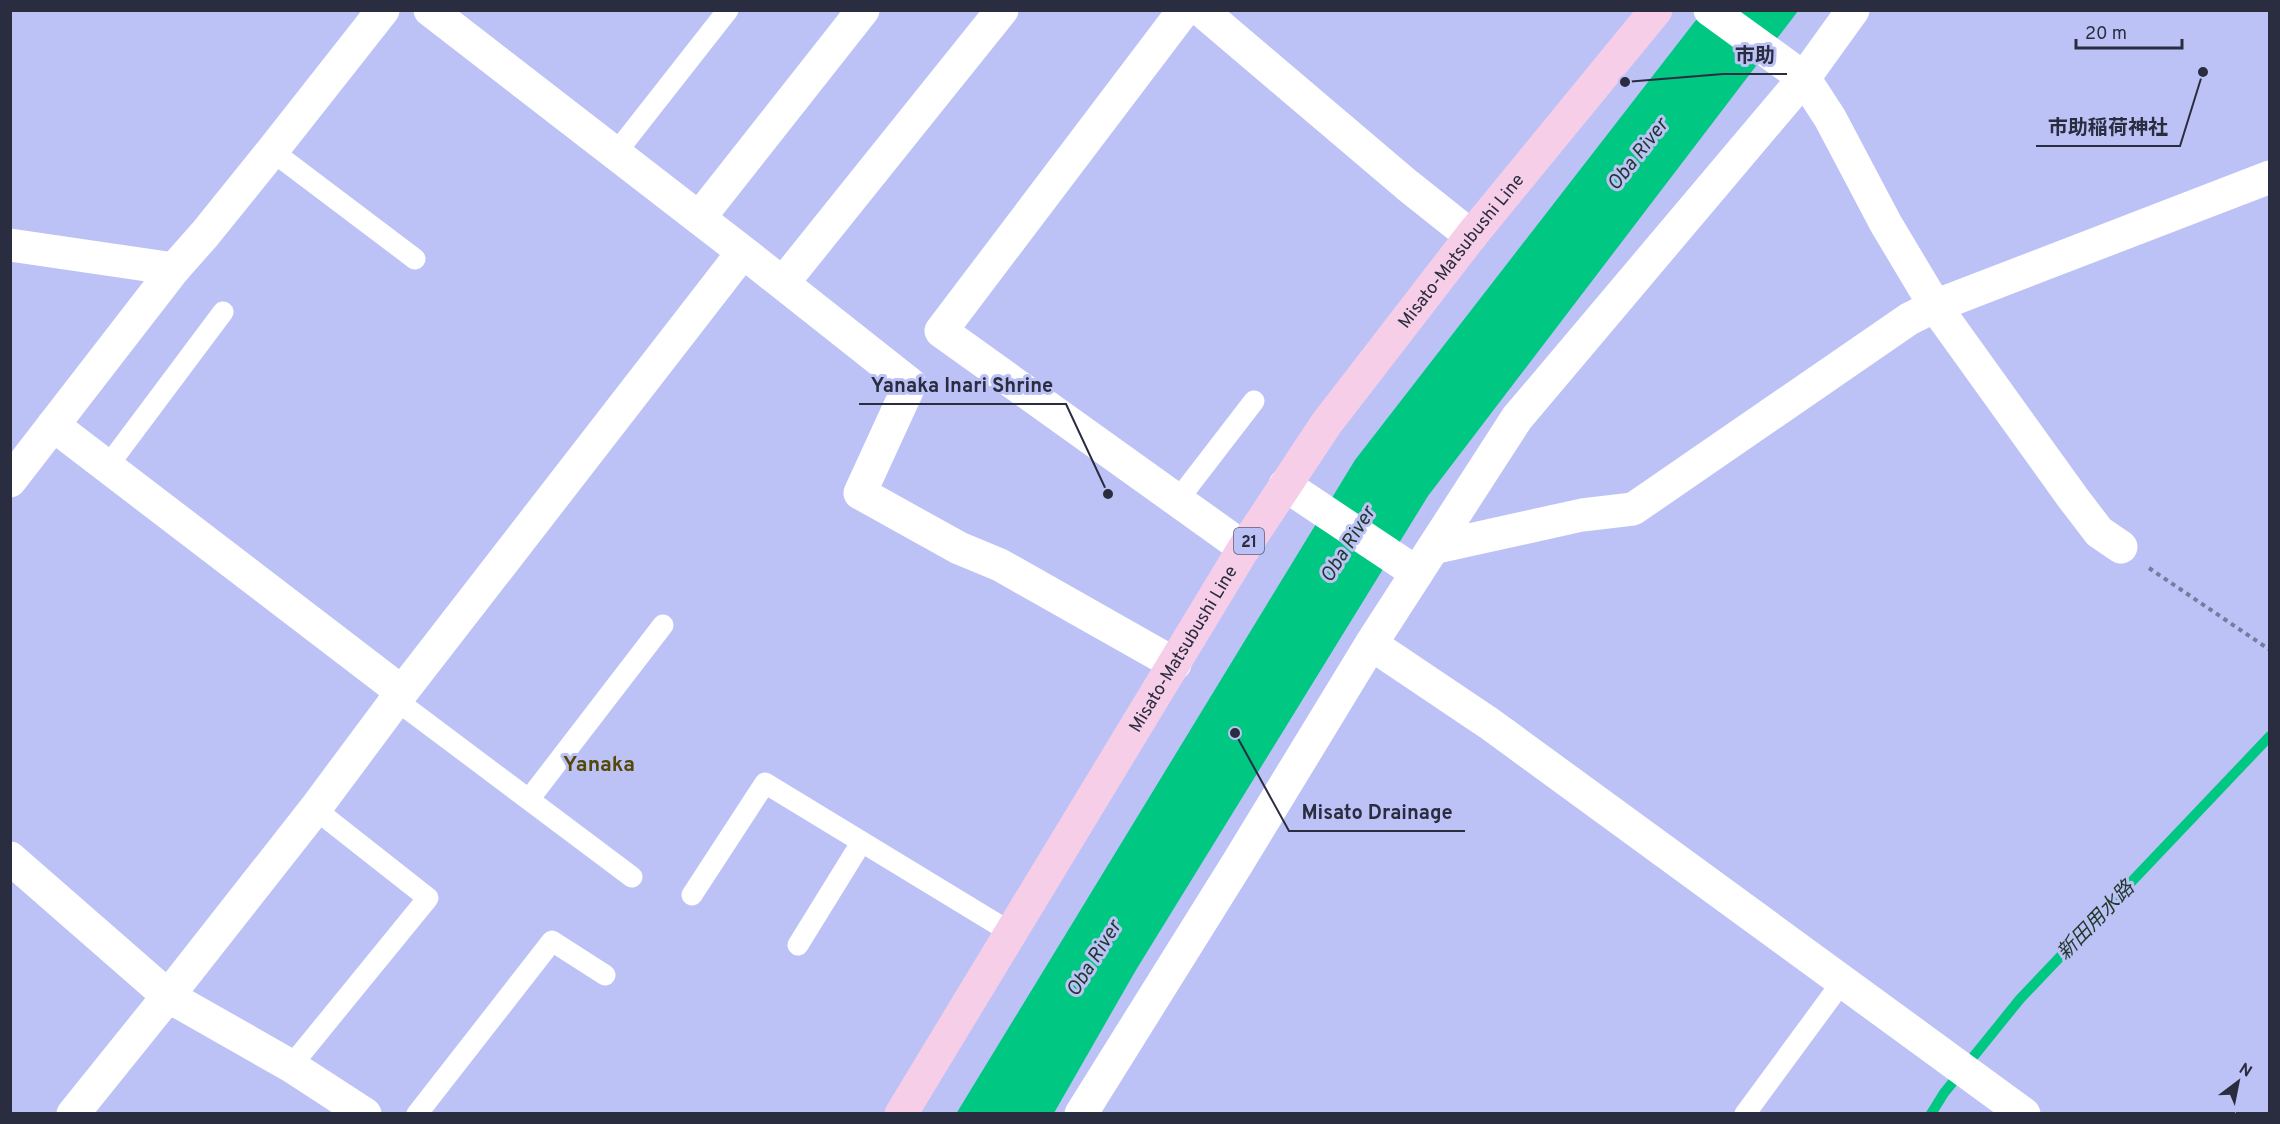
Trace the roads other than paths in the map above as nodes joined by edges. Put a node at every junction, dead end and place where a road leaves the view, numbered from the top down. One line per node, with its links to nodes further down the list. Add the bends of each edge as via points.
1 (383, 10): 13 (street)
2 (430, 10): 11 (street)
3 (728, 10): 14 (lane)
4 (862, 10): 16 (street)
5 (1002, 10): 22 (street)
6 (1184, 10): 30 (street, via 941,331)
7 (1201, 10): 17 (street)
8 (1656, 10): 17 (main road, Misato-Matsubushi Line / 21)
9 (1710, 10): 12 (street)
10 (1853, 10): 12 (street)
11 (466, 22): 14 (street)
12 (1796, 72): 23 (street, via 1825,109); 33 (street, via 1517,418)
13 (272, 151): 20 (lane); 21 (street)
14 (615, 154): 16 (street)
15 (2270, 177): 23 (street)
16 (699, 218): 19 (street)
17 (1471, 236): 29 (main road, Misato-Matsubushi Line / 21, via 1361,378)
18 (10, 245): 21 (street)
19 (743, 252): 22 (street); 37 (street)
20 (415, 259)
21 (174, 269): 26 (street)
22 (783, 283): 36 (street, via 910,384 860,493 959,548 1000,565)
23 (1935, 306): 32 (street, via 2099,532); 33 (street, via 1909,319 1633,509 1582,515)
24 (224, 312): 28 (lane)
25 (1254, 401): 30 (lane)
26 (53, 425): 27 (street); 28 (street)
27 (16, 463)
28 (107, 467): 37 (street)
29 (1297, 493): 31 (main road, Misato-Matsubushi Line / 21); 33 (street)
30 (1177, 501): 31 (street)
31 (1244, 548): 36 (main road, Misato-Matsubushi Line / 21)
32 (2121, 548)
33 (1417, 561): 35 (street)
34 (663, 625): 38 (lane)
35 (1371, 644): 47 (street, via 1490,724); 54 (street)
36 (1174, 664): 44 (main road, Misato-Matsubushi Line / 21)
37 (399, 695): 38 (lane); 39 (street)
38 (530, 798): 42 (lane)
39 (315, 809): 48 (street); 49 (lane, via 428,898)
40 (861, 843): 43 (lane, via 765,783); 44 (lane); 45 (lane)
41 (10, 858): 48 (street)
42 (632, 877)
43 (692, 896)
44 (1010, 932): 53 (main road, Misato-Matsubushi Line / 21)
45 (798, 945)
46 (604, 975): 52 (lane, via 552,941)
47 (1842, 982): 55 (lane); 56 (street)
48 (168, 996): 49 (street); 50 (street)
49 (291, 1066): 51 (street)
50 (73, 1113)
51 (365, 1113)
52 (417, 1113)
53 (901, 1113)
54 (1081, 1113)
55 (1745, 1113)
56 (2024, 1113)

